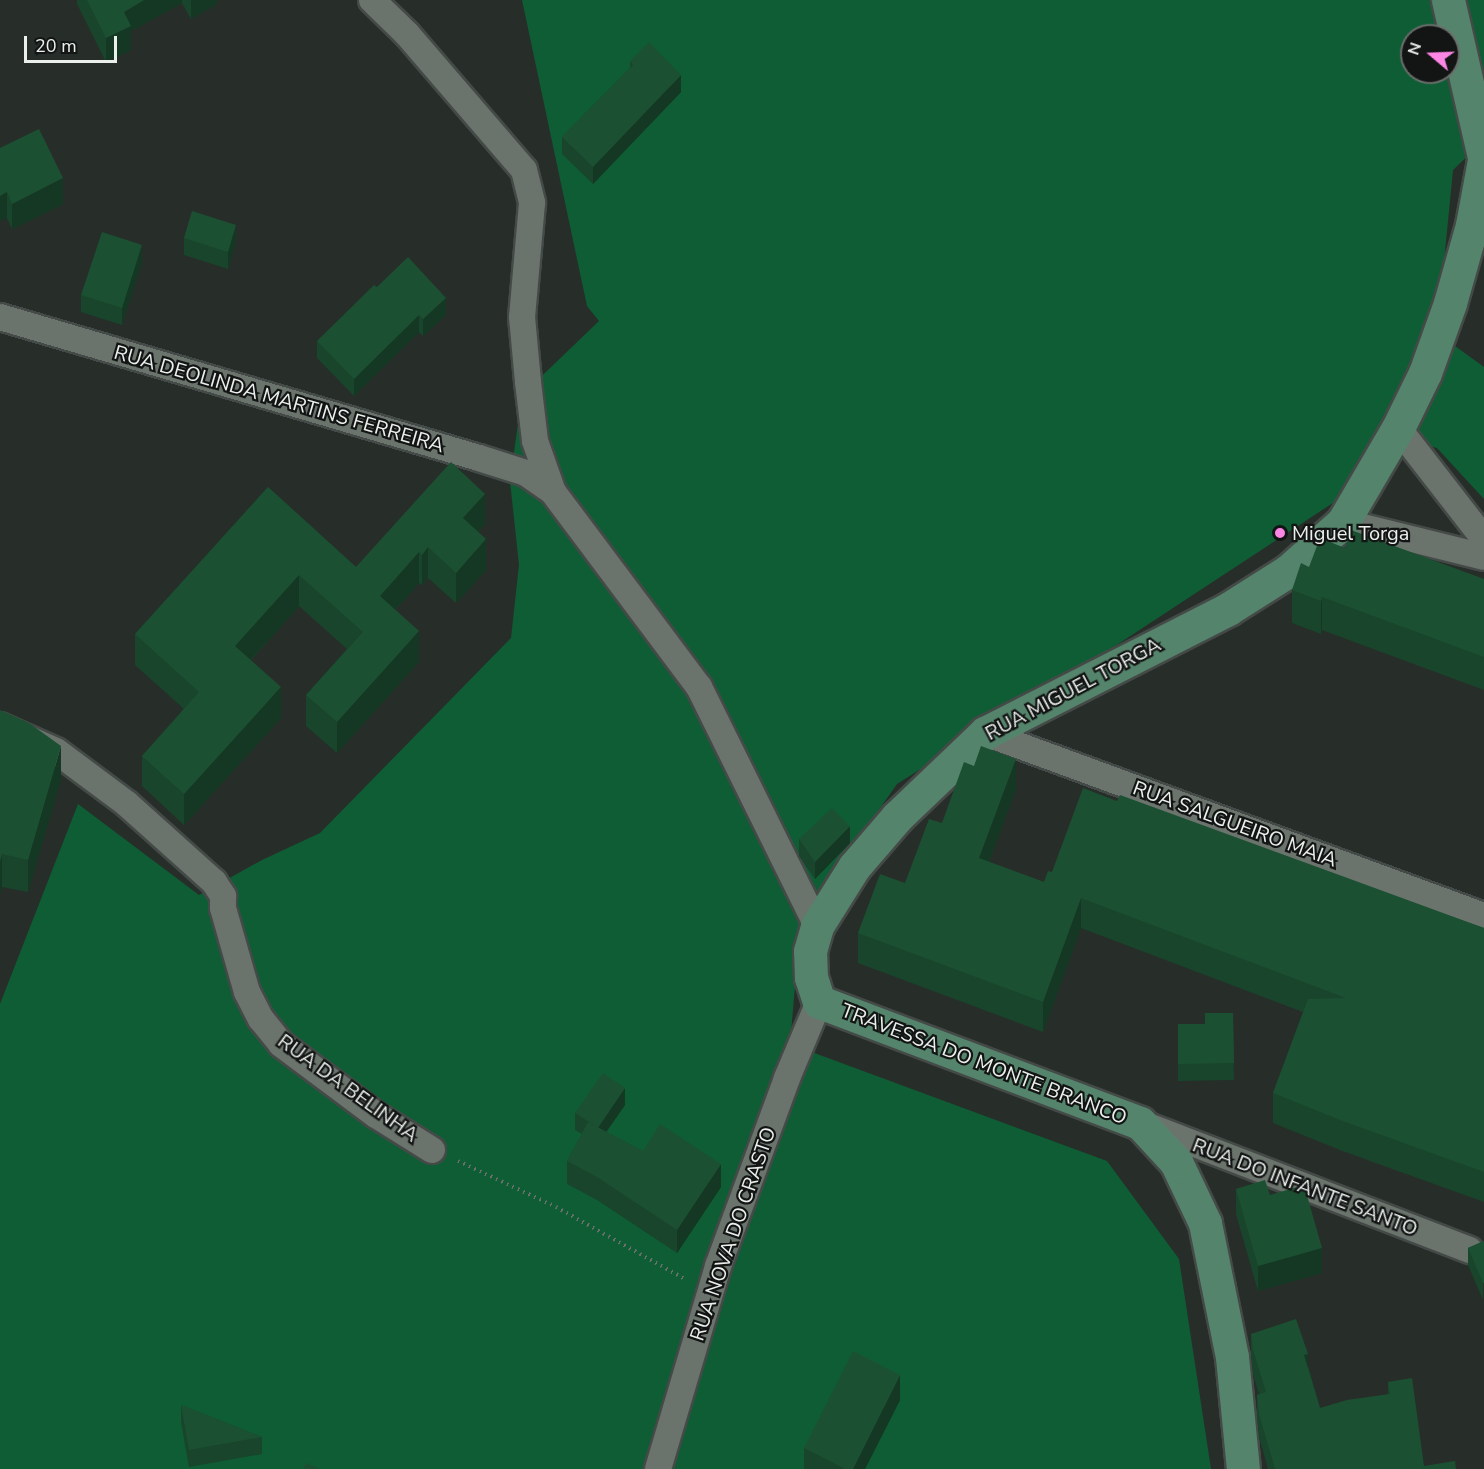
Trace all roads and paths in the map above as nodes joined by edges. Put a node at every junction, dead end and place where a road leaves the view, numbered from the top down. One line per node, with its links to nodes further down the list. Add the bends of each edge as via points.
1 (372, 0): 6 (street, via 407,34 524,170 532,203 522,317 535,441)
2 (1448, 0): 3 (street)
3 (1484, 158): 5 (street, RUA MIGUEL TORGA, via 1472,225 1450,303 1425,373)
4 (0, 317): 6 (street, RUA DEOLINDA MARTINS FERREIRA, via 480,458 526,473)
5 (1398, 428): 7 (street, RUA MIGUEL TORGA); 8 (street)
6 (553, 492): 13 (street, via 699,687)
7 (1343, 522): 9 (street); 11 (street, RUA MIGUEL TORGA, via 1288,572 1228,609)
8 (1484, 538)
9 (1484, 557)
10 (0, 726): 16 (street, RUA DA BELINHA, via 56,751 118,797 214,882 223,896 247,992 261,1019 281,1044 376,1115)
11 (985, 733): 12 (street, RUA SALGUEIRO MAIA); 13 (street, RUA MIGUEL TORGA, via 854,867)
12 (1484, 916)
13 (818, 926): 14 (street, RUA MIGUEL TORGA, via 810,951 811,978)
14 (819, 1002): 15 (street, TRAVESSA DO MONTE BRANCO); 18 (street, RUA NOVA DO CRASTO, via 787,1078)
15 (1140, 1123): 17 (street, RUA DO INFANTE SANTO); 20 (street, TRAVESSA DO MONTE BRANCO, via 1176,1162 1205,1223 1232,1357)
16 (432, 1150): 18 (path, RUA DA BELINHA, via 535,1197)
17 (1470, 1250)
18 (711, 1290): 19 (street, RUA NOVA DO CRASTO)
19 (658, 1469)
20 (1243, 1469)

